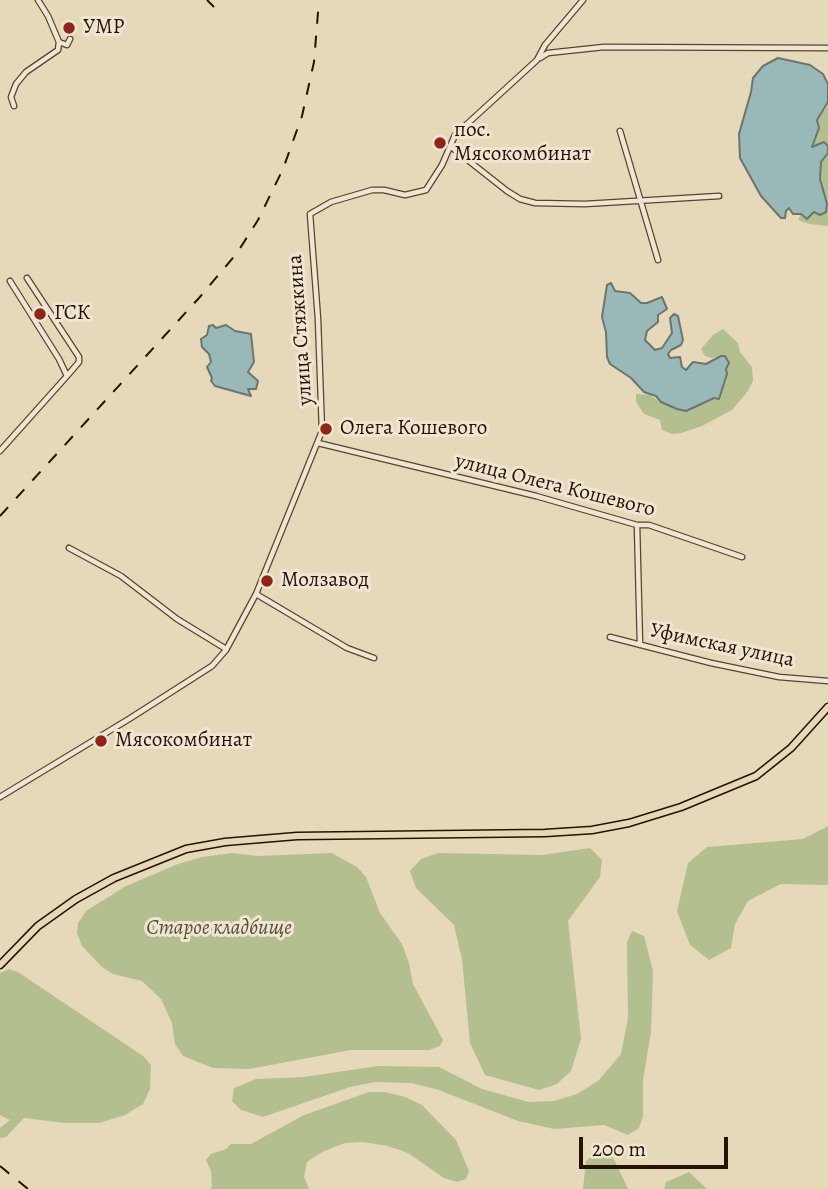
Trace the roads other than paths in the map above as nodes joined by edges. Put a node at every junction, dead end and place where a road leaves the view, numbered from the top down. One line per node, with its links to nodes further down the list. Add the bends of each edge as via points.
1 (38, 0): 4 (street)
2 (583, 0): 6 (street, улица Стяжкина)
3 (70, 39): 4 (street, via 67,45)
4 (59, 43): 7 (street, via 58,50 16,83 11,97)
5 (828, 48): 6 (street, via 604,47 548,53)
6 (537, 60): 9 (street, улица Стяжкина, via 455,135)
7 (14, 106)
8 (620, 131): 11 (street)
9 (450, 146): 11 (street, via 520,199 585,204); 16 (street, улица Стяжкина, via 426,190 405,195 372,190 331,202 310,214 323,420)
10 (719, 196): 11 (street)
11 (639, 200): 12 (street)
12 (658, 260)
13 (27, 278): 15 (street, via 79,357)
14 (10, 281): 15 (street)
15 (67, 376): 17 (street)
16 (318, 443): 18 (street, улица Олега Кошевого); 21 (street, улица Стяжкина)
17 (0, 451)
18 (637, 525): 20 (street, улица Олега Кошевого); 23 (street)
19 (69, 548): 24 (street, via 121,576)
20 (742, 556)
21 (256, 594): 24 (street, улица Стяжкина); 25 (street, via 347,648)
22 (610, 637): 23 (street, Уфимская улица)
23 (639, 645): 26 (street, Уфимская улица, via 779,677)
24 (226, 650): 28 (street, улица Стяжкина, via 212,666)
25 (373, 658)
26 (828, 681)
27 (828, 707): 29 (main road, via 792,748 756,775 629,823 545,833 297,835 186,849 76,899 37,926)
28 (0, 797)
29 (0, 965)

